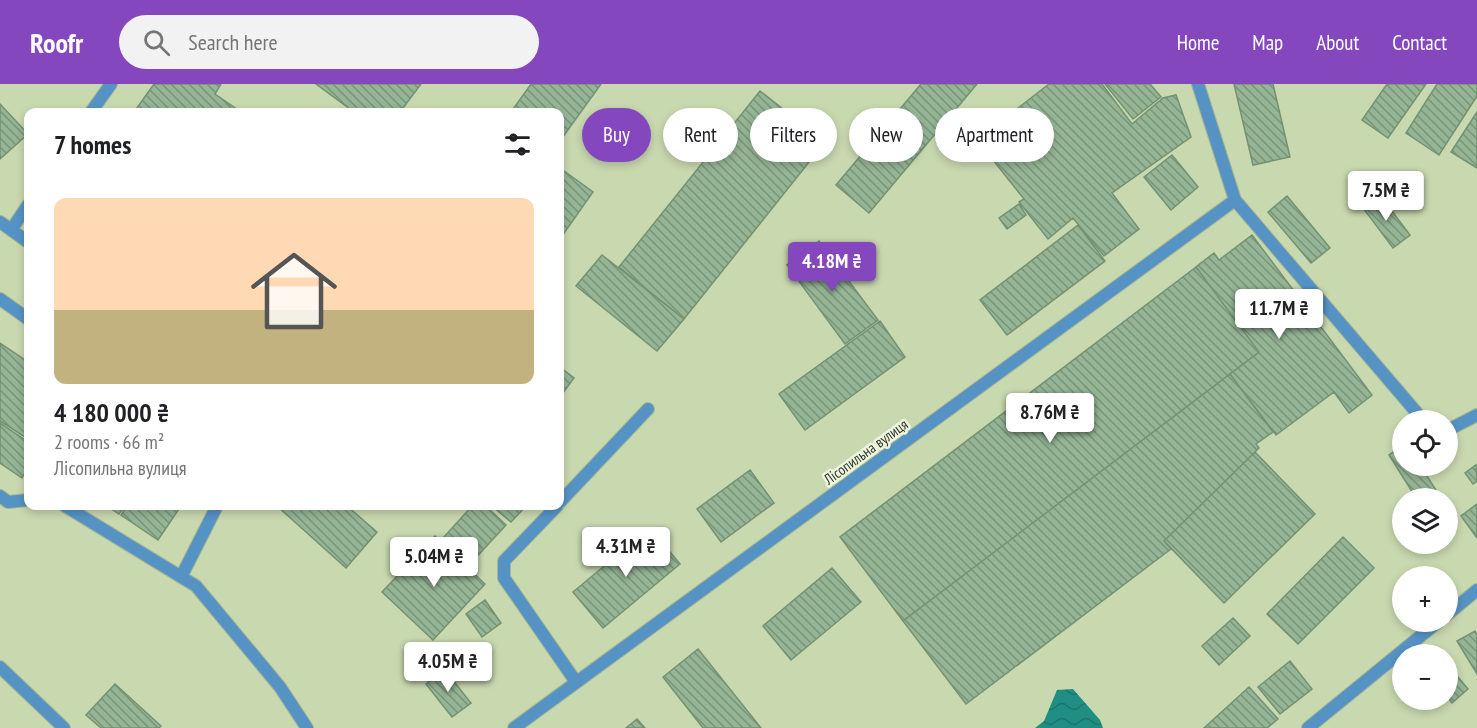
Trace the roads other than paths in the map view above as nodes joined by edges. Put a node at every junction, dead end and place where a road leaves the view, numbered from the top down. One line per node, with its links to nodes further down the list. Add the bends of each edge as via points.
1 (111, 84): 3 (street)
2 (1198, 84): 4 (street)
3 (94, 108)
4 (1235, 201): 12 (street); 26 (street, Лісопильна вулиця)
5 (24, 211): 7 (street)
6 (0, 222): 7 (street)
7 (11, 230): 8 (street)
8 (24, 239)
9 (0, 299): 10 (street)
10 (24, 316)
11 (648, 409): 16 (street)
12 (1414, 410)
13 (1477, 416): 14 (street)
14 (1458, 425)
15 (0, 496): 17 (street, via 8,502)
16 (564, 498)
17 (24, 500)
18 (72, 510): 21 (street)
19 (215, 510): 21 (street)
20 (552, 510): 26 (street, via 504,561 504,578)
21 (181, 577): 28 (street, via 196,586 265,669)
22 (1477, 590): 23 (street)
23 (1458, 606)
24 (1426, 632): 30 (street)
25 (0, 667): 27 (street)
26 (576, 682): 29 (street, Лісопильна вулиця)
27 (64, 728)
28 (307, 728)
29 (514, 728)
30 (1308, 728)

